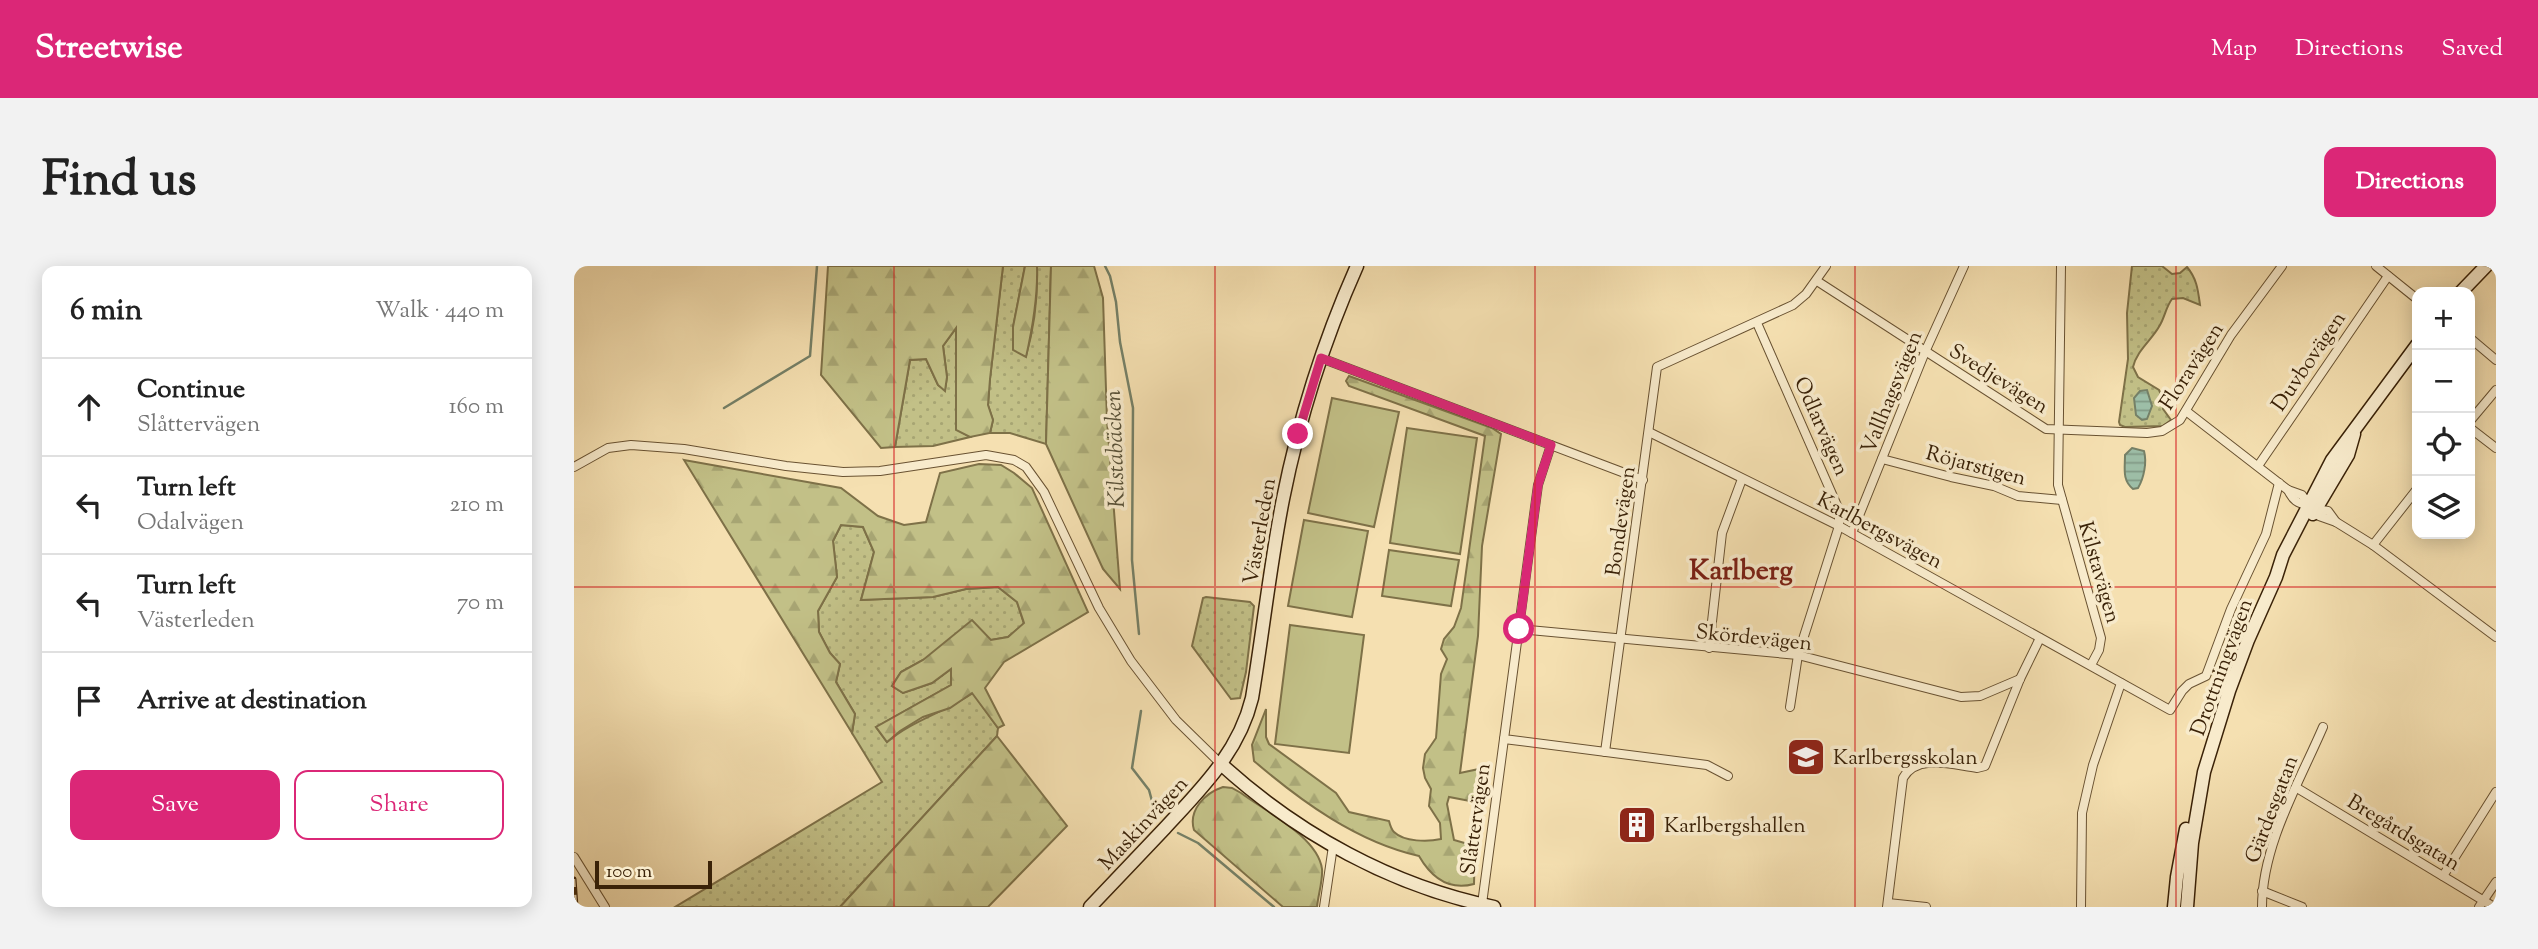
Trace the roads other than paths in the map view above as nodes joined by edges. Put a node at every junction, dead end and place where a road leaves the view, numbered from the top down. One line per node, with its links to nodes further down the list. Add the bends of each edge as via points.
1 (1357, 266): 16 (street, Västerleden)
2 (1826, 266): 9 (street, Bondevägen)
3 (1965, 266): 15 (street, Vallhagsvägen)
4 (2061, 266): 21 (street, Kilstavägen)
5 (2282, 266): 19 (street, Floravägen, via 2231,335)
6 (2376, 266): 8 (street)
7 (2486, 266): 10 (street)
8 (2388, 276): 11 (street); 27 (street, Duvbovägen)
9 (1817, 281): 12 (street, Bondevägen, via 1793,305); 15 (street, Svedjevägen)
10 (2466, 287)
11 (2412, 295)
12 (1757, 323): 22 (street, Bondevägen, via 1657,368); 35 (street, Odlarvägen, via 1833,495)
13 (2475, 342): 17 (street)
14 (2413, 350): 34 (street, Drottningvägen, via 2341,445)
15 (1925, 352): 21 (street, Svedjevägen, via 2037,425); 26 (street, Vallhagsvägen)
16 (1321, 358): 24 (street); 51 (street, Västerleden, via 1283,498 1252,698 1244,725)
17 (2496, 360)
18 (2496, 390): 20 (street)
19 (2186, 411): 21 (street, Floravägen, via 2180,421 2162,431); 27 (street)
20 (2475, 415)
21 (2059, 430): 33 (street, Kilstavägen, via 2057,467)
22 (1649, 432): 29 (street, Karlbergsvägen); 30 (street, Bondevägen)
23 (2475, 432): 25 (street)
24 (1551, 445): 30 (street); 38 (street, Slåttervägen, via 1538,485)
25 (2496, 448)
26 (1882, 459): 33 (street, Röjarstigen, via 2018,496); 36 (street, Vallhagsvägen)
27 (2258, 466): 31 (street)
28 (574, 467): 51 (street, via 617,446 666,447 843,472 986,455 1014,460 1026,467 1044,492 1102,614 1131,661 1176,720)
29 (1742, 479): 35 (street, Karlbergsvägen); 42 (street, via 1722,533)
30 (1643, 480): 41 (street, Bondevägen)
31 (2279, 483): 34 (street, via 2298,503); 46 (street, via 2266,534 2206,676 2189,684 2170,710)
32 (2412, 495): 37 (street)
33 (2062, 500): 44 (street, Kilstavägen, via 2101,638)
34 (2312, 507): 37 (street, via 2319,516); 52 (street, Drottningvägen, via 2248,640)
35 (1839, 526): 36 (street, Karlbergsvägen); 43 (street, Odlarvägen)
36 (1852, 533): 40 (street, Karlbergsvägen)
37 (2373, 545): 39 (street)
38 (1519, 629): 41 (street, Skördevägen); 49 (street, Slåttervägen)
39 (2496, 637)
40 (2040, 638): 44 (street, Karlbergsvägen); 45 (street)
41 (1621, 640): 42 (street, Skördevägen); 50 (street, Bondevägen)
42 (1709, 649): 43 (street, Skördevägen)
43 (1798, 655): 45 (street, Skördevägen, via 1961,697 1980,696); 47 (street, Odlarvägen)
44 (2091, 665): 46 (street)
45 (2020, 678): 62 (street, via 1985,766 1915,764 1903,778)
46 (2121, 683): 68 (street, via 2082,813)
47 (1790, 707)
48 (2323, 727): 54 (street, Gärdesgatan)
49 (1504, 739): 50 (street, Slåttervägen); 63 (street, Slåttervägen)
50 (1605, 752): 53 (street, via 1707,765)
51 (1221, 764): 56 (street, via 1282,815); 65 (street, Maskinvägen)
52 (2204, 772): 69 (street, Drottningvägen, via 2187,825); 70 (street, Drottningvägen)
53 (1728, 776)
54 (2297, 788): 58 (street, Bregårdsgatan); 60 (street, Gärdesgatan, via 2273,841)
55 (2496, 792): 58 (street)
56 (1333, 846): 63 (street, via 1389,873); 66 (street)
57 (574, 857): 64 (street)
58 (2443, 876): 61 (street, Bregårdsgatan)
59 (2496, 882): 61 (street)
60 (2262, 891): 71 (street, Gärdesgatan); 72 (street)
61 (2482, 904): 73 (street, Bregårdsgatan)
62 (1888, 905): 67 (street)
63 (1488, 906)
64 (605, 907)
65 (1090, 907)
66 (1325, 907)
67 (1926, 907)
68 (2081, 907)
69 (2174, 907)
70 (2187, 907)
71 (2262, 907)
72 (2302, 907)
73 (2494, 907)

